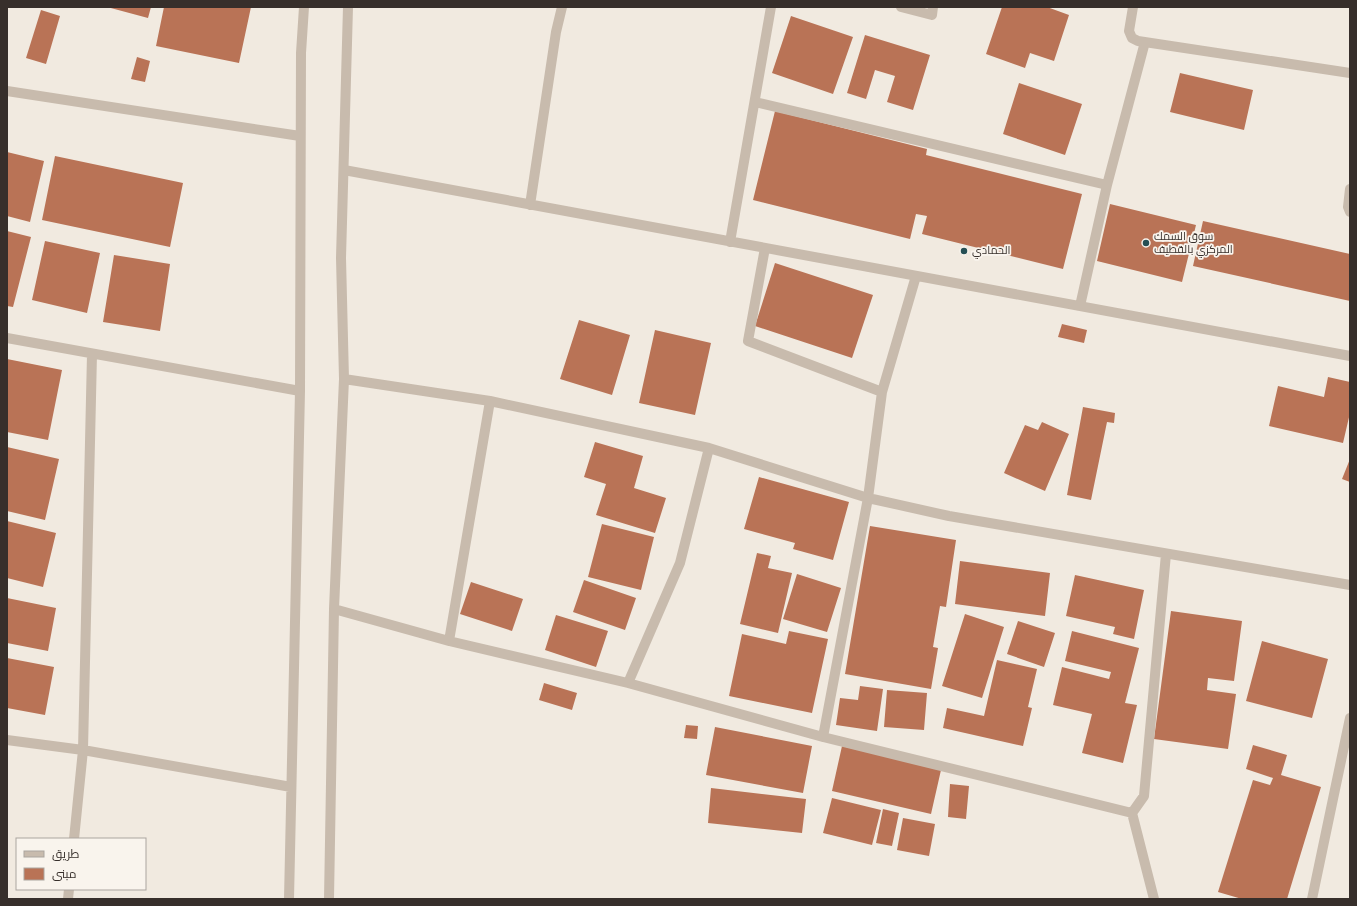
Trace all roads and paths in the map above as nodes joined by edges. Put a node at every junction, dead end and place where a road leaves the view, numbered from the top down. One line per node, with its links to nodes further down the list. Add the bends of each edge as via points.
1 (304, 7): 12 (street)
2 (348, 7): 13 (street)
3 (562, 7): 16 (street)
4 (771, 7): 11 (street)
5 (901, 7): 6 (street, via 932,15)
6 (933, 7)
7 (1133, 7): 8 (street, via 1129,31 1132,38)
8 (1145, 42): 9 (street); 14 (street)
9 (1350, 73)
10 (7, 91): 12 (street)
11 (755, 102): 14 (street); 18 (street)
12 (300, 136): 26 (street)
13 (344, 170): 16 (street); 25 (street, via 341,258)
14 (1107, 185): 21 (street)
15 (1350, 189): 17 (street)
16 (530, 205): 18 (street)
17 (1350, 212)
18 (730, 242): 19 (street)
19 (765, 248): 20 (street); 27 (street, via 748,341)
20 (916, 276): 21 (street); 27 (street)
21 (1080, 306): 24 (street)
22 (7, 338): 23 (street)
23 (92, 354): 26 (street); 39 (street)
24 (1350, 356)
25 (344, 379): 28 (street); 33 (street)
26 (300, 390): 40 (street)
27 (882, 392): 30 (street)
28 (490, 401): 29 (street); 34 (street)
29 (709, 448): 30 (street); 35 (street, via 680,563)
30 (868, 498): 31 (street, via 949,516); 37 (street)
31 (1166, 554): 32 (street); 41 (street, via 1144,796)
32 (1350, 585)
33 (334, 609): 34 (street); 44 (street)
34 (449, 641): 35 (street)
35 (628, 683): 37 (street)
36 (1350, 718): 46 (street)
37 (823, 737): 41 (street)
38 (7, 740): 39 (street)
39 (83, 750): 40 (street); 42 (street)
40 (292, 787): 43 (street)
41 (1132, 813): 45 (street)
42 (74, 838)
43 (288, 899)
44 (329, 899)
45 (1154, 899)
46 (1312, 899)

